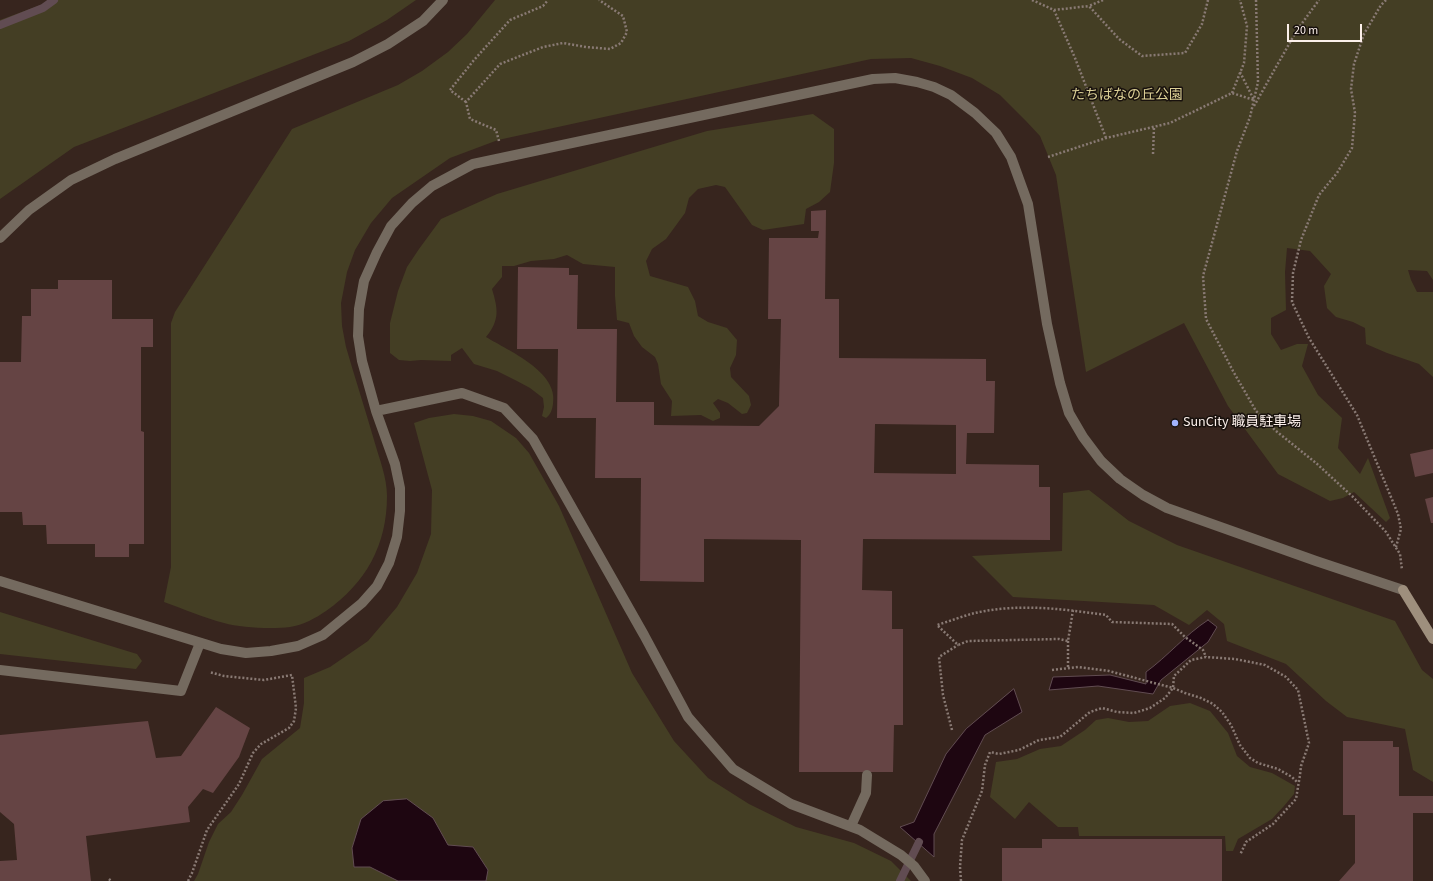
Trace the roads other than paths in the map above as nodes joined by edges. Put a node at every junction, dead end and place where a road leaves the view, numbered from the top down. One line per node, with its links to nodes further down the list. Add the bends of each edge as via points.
1 (443, 0): 2 (street, via 423,21 388,44 353,62 129,153 71,180 28,210)
2 (0, 238)
3 (376, 411): 5 (street, via 358,336 358,309 364,281 391,226 432,186 473,164 873,79 896,78 934,87 951,95 996,133 1011,157 1028,204 1047,324 1060,383 1069,413 1101,461 1120,479 1167,508 1403,590); 6 (street, via 395,464 400,488 400,511 397,537 389,563 376,586 362,603 323,635 298,646 246,652); 9 (street, via 462,393 504,408 533,438 688,717 733,769 791,804)
4 (0, 581): 6 (street)
5 (1433, 639)
6 (200, 643): 7 (street, via 181,691)
7 (0, 670)
8 (867, 775): 9 (street, via 866,793)
9 (851, 826): 10 (street, via 901,855 914,866)
10 (925, 881)

